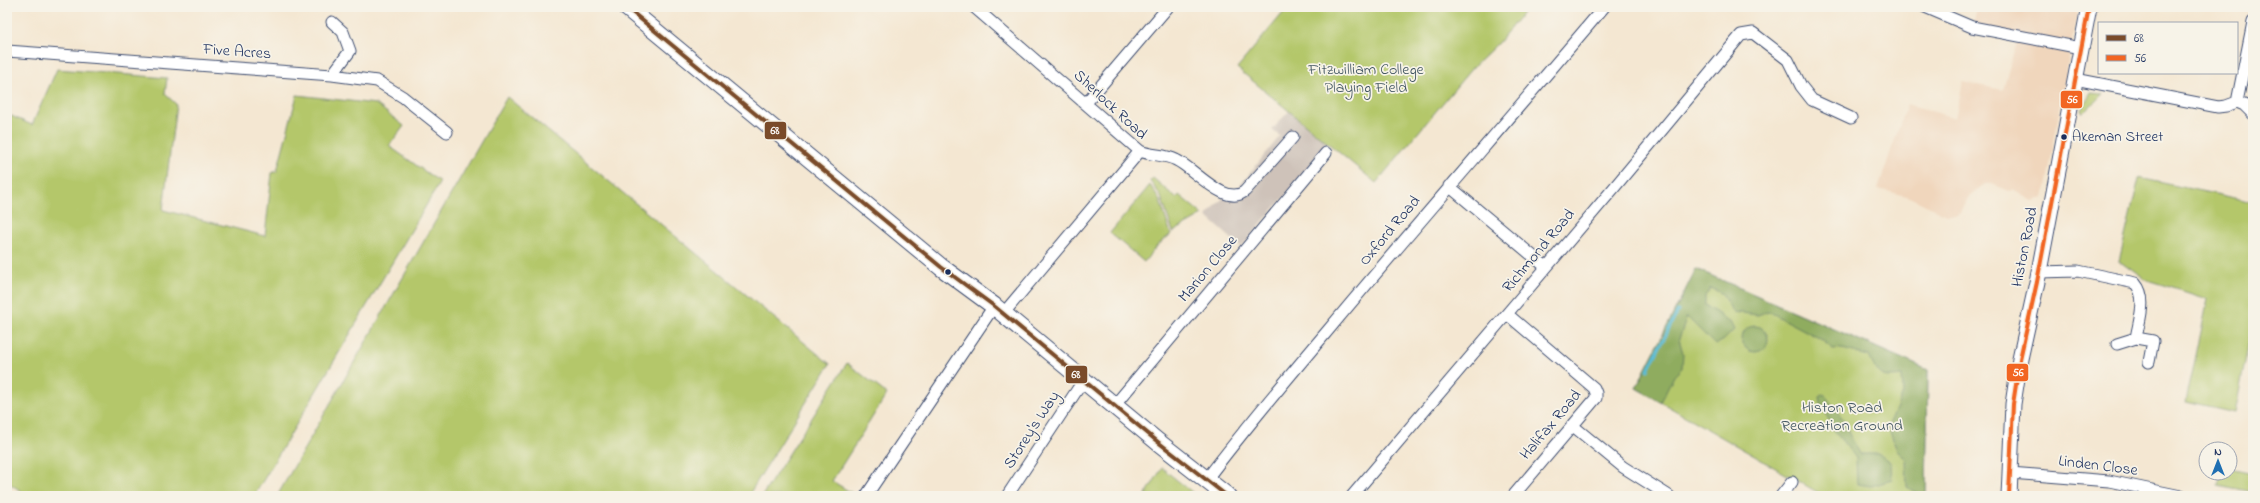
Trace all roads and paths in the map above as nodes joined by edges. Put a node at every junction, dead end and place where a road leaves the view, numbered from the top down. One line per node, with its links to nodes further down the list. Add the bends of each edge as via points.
1 (626, 7): 24 (main road, via 935,262)
2 (974, 7): 14 (street, Sherlock Road)
3 (1168, 7): 14 (street)
4 (1604, 7): 21 (street, Oxford Road)
5 (1925, 7): 9 (street, via 1972,27)
6 (2089, 7): 9 (main road, Histon Road)
7 (332, 22): 11 (street, via 343,32 350,51)
8 (2253, 22): 13 (street)
9 (2081, 48): 12 (main road, Histon Road)
10 (7, 51): 11 (street, Five Acres)
11 (332, 75): 17 (street, Five Acres, via 377,81 403,97)
12 (2075, 79): 13 (street, via 2218,107); 23 (main road, Histon Road)
13 (2237, 102): 15 (street)
14 (1086, 103): 19 (street, Sherlock Road)
15 (2253, 114)
16 (1851, 118): 22 (street, Richmond Road, via 1812,100 1788,60 1753,33 1741,35)
17 (447, 132)
18 (1293, 137): 19 (street, via 1245,191 1234,196 1223,194 1177,160)
19 (1140, 151): 24 (street, Sherlock Road)
20 (1326, 153): 30 (street, Marion Close)
21 (1449, 186): 22 (street); 33 (street, Oxford Road, via 1252,421)
22 (1546, 267): 25 (street, Richmond Road)
23 (2039, 272): 26 (street, via 2078,271 2135,283 2143,297); 32 (main road, Histon Road, via 2020,359 2014,404)
24 (999, 310): 29 (main road); 35 (street, Sherlock Road)
25 (1507, 314): 31 (street, Halifax Road, via 1594,388 1596,398); 38 (street, Richmond Road)
26 (2136, 338): 27 (street); 28 (street, via 2153,341)
27 (2117, 344)
28 (2149, 362)
29 (1083, 380): 30 (main road); 36 (street, Storey's Way)
30 (1114, 406): 33 (main road)
31 (1572, 425): 39 (street, Halifax Road); 40 (street, via 1623,467)
32 (2010, 474): 42 (main road, Histon Road); 43 (street, Linden Close, via 2109,481)
33 (1206, 480): 37 (main road)
34 (1792, 482): 41 (street)
35 (866, 496)
36 (1008, 496)
37 (1227, 496)
38 (1352, 496)
39 (1513, 496)
40 (1669, 496)
41 (1781, 496)
42 (2009, 496)
43 (2181, 496)

